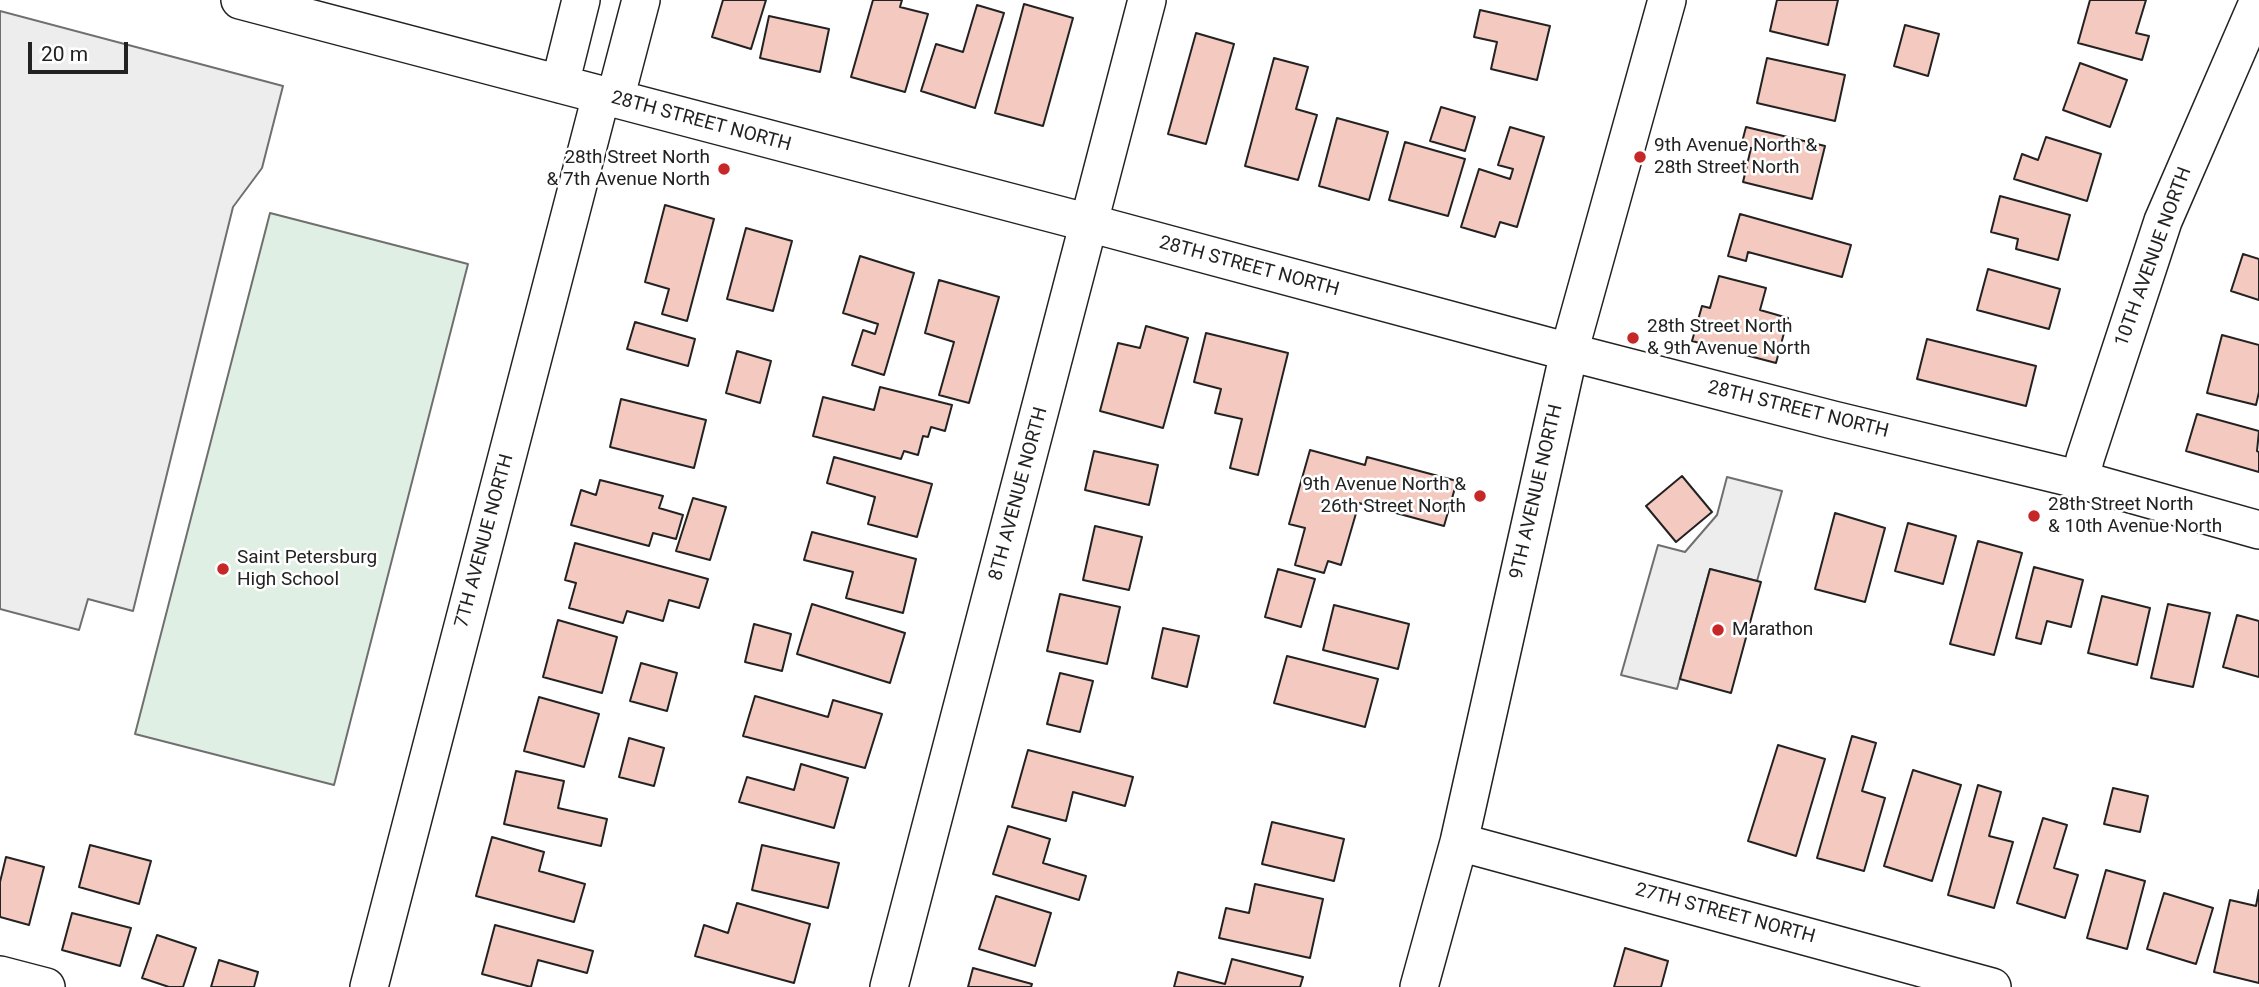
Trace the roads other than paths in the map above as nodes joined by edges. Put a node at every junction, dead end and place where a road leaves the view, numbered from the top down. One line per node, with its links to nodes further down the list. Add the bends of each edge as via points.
1 (240, 0): 7 (street, 28TH STREET NORTH)
2 (581, 0): 7 (street)
3 (641, 0): 8 (street, 7TH AVENUE NORTH)
4 (1147, 0): 9 (street, 8TH AVENUE NORTH)
5 (1667, 0): 10 (street, 9TH AVENUE NORTH)
6 (2259, 0): 11 (street, 10TH AVENUE NORTH, via 2163,221)
7 (559, 84): 8 (street, 28TH STREET NORTH)
8 (608, 97): 9 (street, 28TH STREET NORTH); 16 (street, 7TH AVENUE NORTH)
9 (1089, 223): 10 (street, 28TH STREET NORTH); 17 (street, 8TH AVENUE NORTH)
10 (1569, 352): 11 (street, 28TH STREET NORTH); 13 (street, 9TH AVENUE NORTH)
11 (2081, 480): 12 (street, 28TH STREET NORTH)
12 (2259, 530)
13 (1459, 842): 18 (street, 9TH AVENUE NORTH); 19 (street, 27TH STREET NORTH)
14 (0, 975): 15 (street)
15 (46, 987)
16 (369, 987)
17 (890, 987)
18 (1419, 987)
19 (1992, 987)

